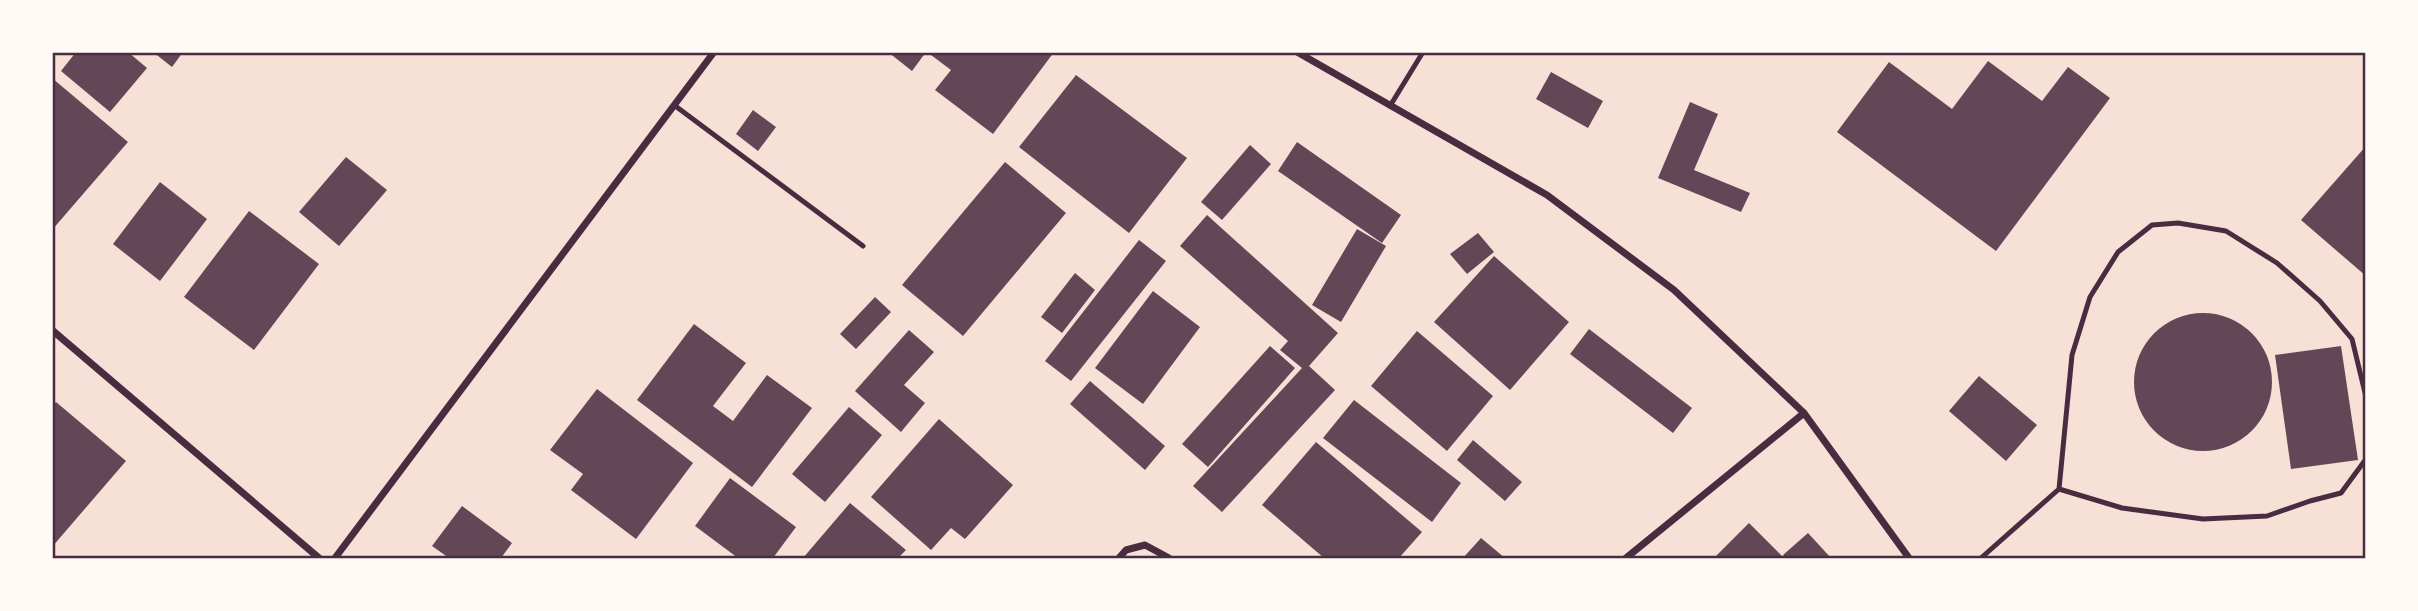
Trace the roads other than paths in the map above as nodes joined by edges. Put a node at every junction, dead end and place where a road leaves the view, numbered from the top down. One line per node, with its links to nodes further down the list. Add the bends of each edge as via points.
1 (714, 52): 4 (street)
2 (1297, 52): 5 (street)
3 (1423, 52): 5 (lane)
4 (674, 105): 6 (lane); 13 (street)
5 (1391, 106): 9 (street, via 1547,195 1674,290)
6 (863, 246)
7 (52, 330): 12 (street)
8 (2365, 397): 11 (lane, via 2352,339 2320,301 2277,263 2226,231 2178,223 2152,225 2118,252 2090,297 2071,355)
9 (1804, 413): 16 (street); 17 (street)
10 (2365, 459): 11 (lane, via 2341,493 2267,516 2203,519 2122,508)
11 (2059, 489): 18 (lane)
12 (319, 558)
13 (335, 558)
14 (1119, 558): 15 (street, via 1126,550 1145,545)
15 (1169, 558)
16 (1626, 558)
17 (1909, 558)
18 (1981, 558)

